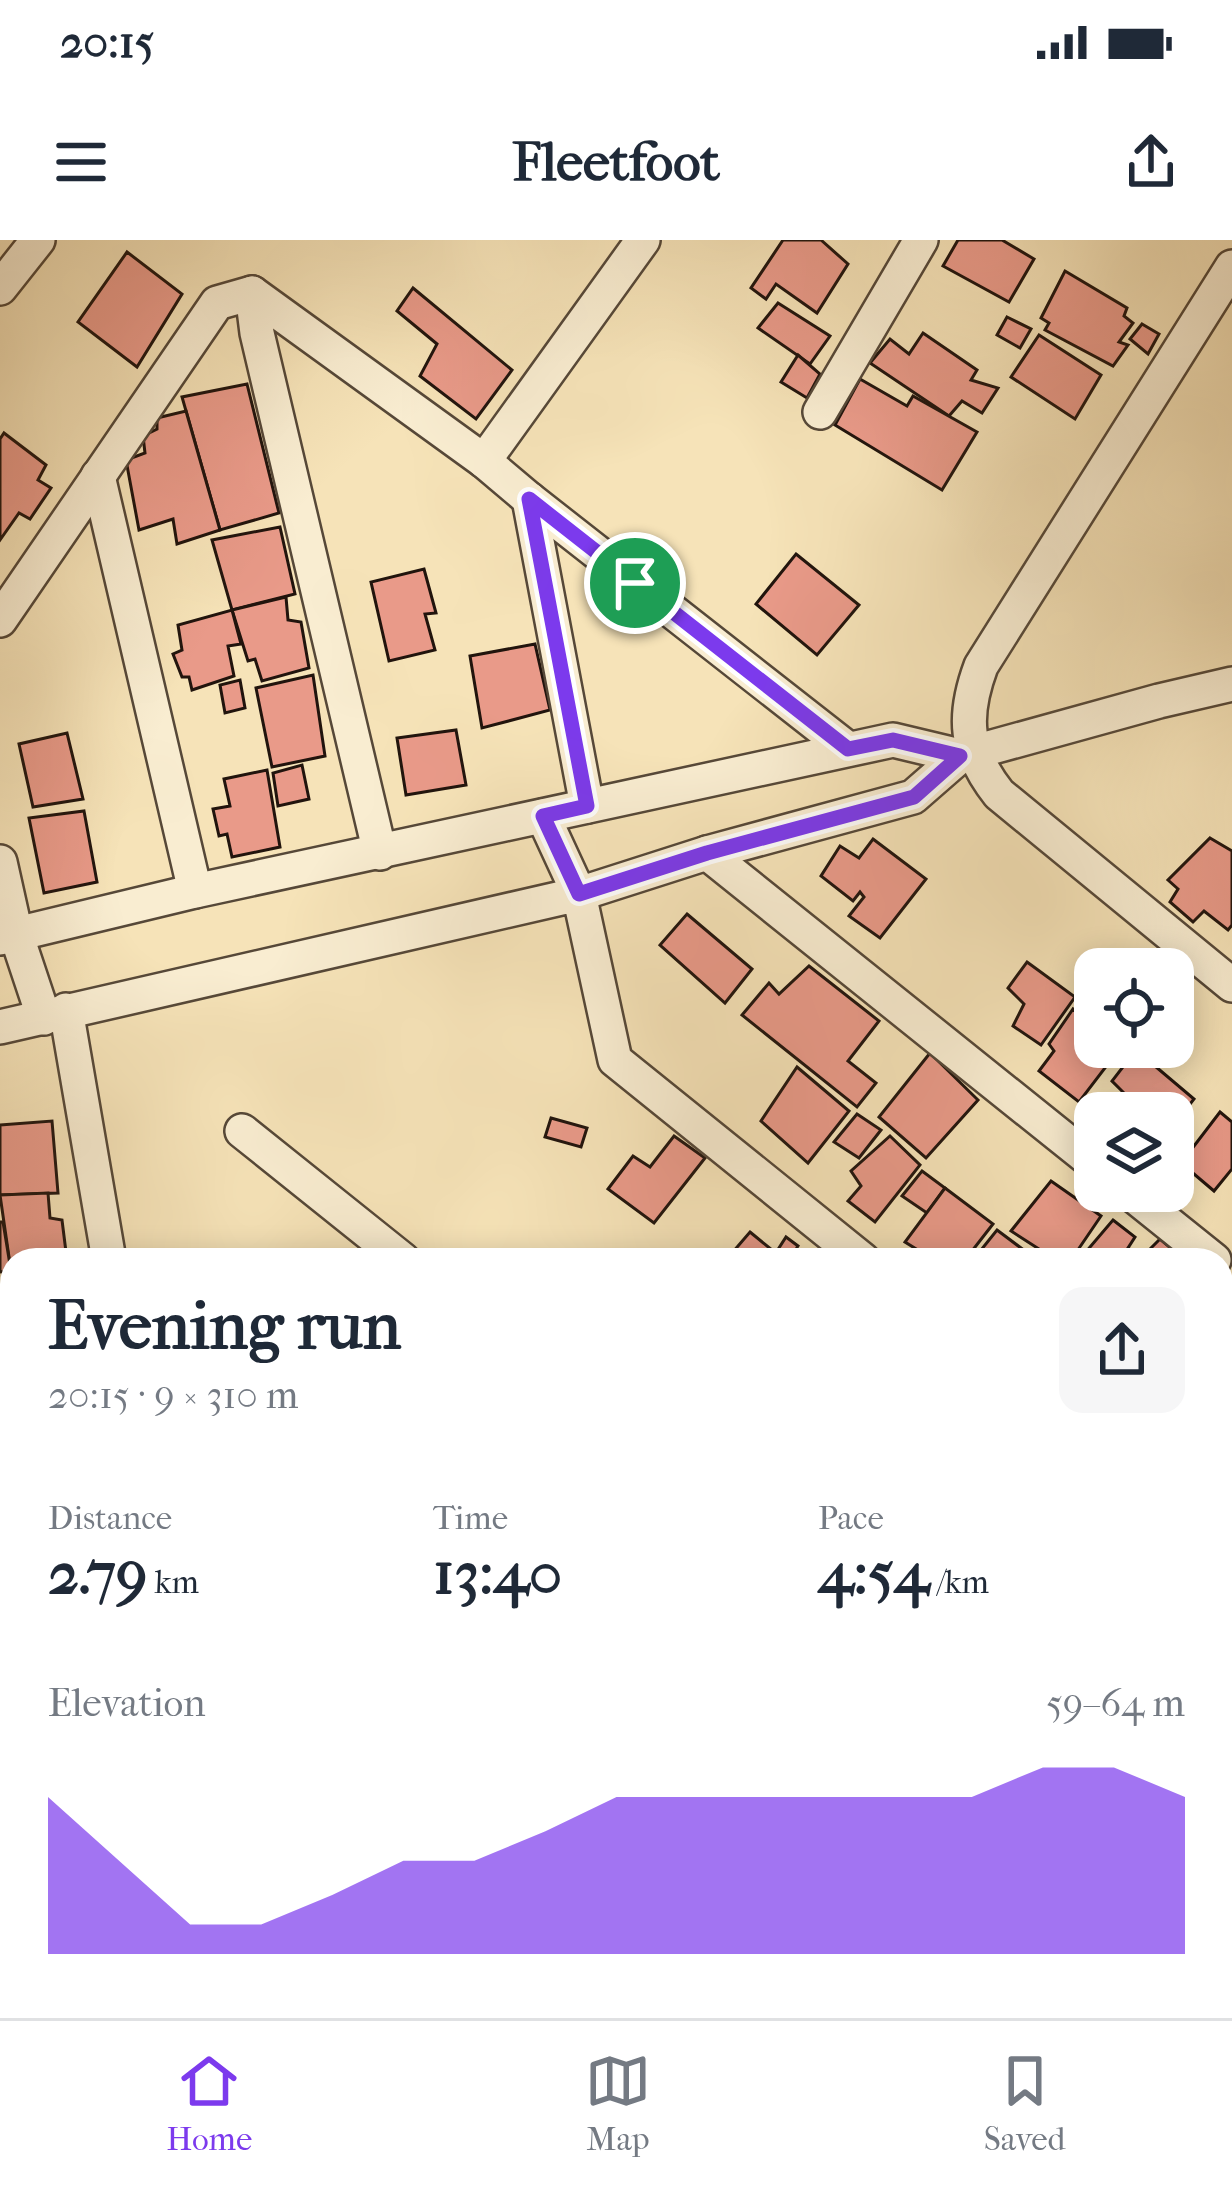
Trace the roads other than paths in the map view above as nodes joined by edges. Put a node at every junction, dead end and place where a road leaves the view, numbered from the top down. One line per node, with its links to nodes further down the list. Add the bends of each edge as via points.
1 (38, 240): 5 (street)
2 (643, 240): 8 (street)
3 (921, 240): 7 (street)
4 (1232, 268): 14 (street, via 981,666)
5 (0, 287)
6 (252, 293): 8 (street); 9 (street, via 217,303); 17 (street)
7 (820, 412)
8 (484, 460): 10 (street)
9 (98, 476): 11 (street); 20 (street)
10 (529, 499): 13 (street); 15 (street)
11 (0, 620)
12 (1232, 684): 14 (street)
13 (848, 749): 14 (street, via 893,740); 15 (street)
14 (967, 754): 18 (street, via 914,797); 23 (street, via 999,794)
15 (587, 806): 16 (street)
16 (543, 816): 17 (street); 21 (street)
17 (380, 853): 20 (street)
18 (707, 853): 21 (street); 27 (street)
19 (0, 862): 22 (street)
20 (195, 891): 22 (street)
21 (579, 894): 24 (street); 31 (street, via 615,1060)
22 (8, 936): 24 (street)
23 (1232, 985)
24 (55, 1014): 25 (street); 29 (street)
25 (0, 1027)
26 (242, 1131): 30 (street)
27 (1074, 1147)
28 (1154, 1212): 32 (street)
29 (106, 1248)
30 (388, 1248)
31 (848, 1248)
32 (1199, 1248)

